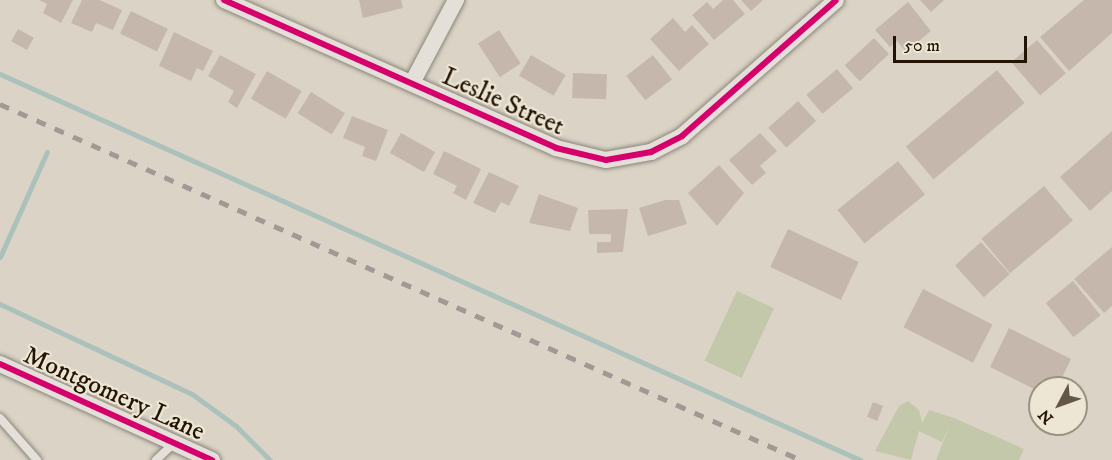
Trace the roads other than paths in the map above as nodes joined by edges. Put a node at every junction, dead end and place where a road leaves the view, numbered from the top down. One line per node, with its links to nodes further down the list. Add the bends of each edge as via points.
1 (224, 0): 4 (street, Leslie Street)
2 (456, 0): 4 (street)
3 (836, 0): 4 (street, Leslie Street, via 682,136 623,159 556,148)
4 (412, 83)
5 (0, 364): 7 (street, Montgomery Lane)
6 (0, 418): 8 (lane)
7 (175, 442): 9 (lane); 10 (street, Montgomery Lane)
8 (37, 460)
9 (156, 460)
10 (212, 460)

